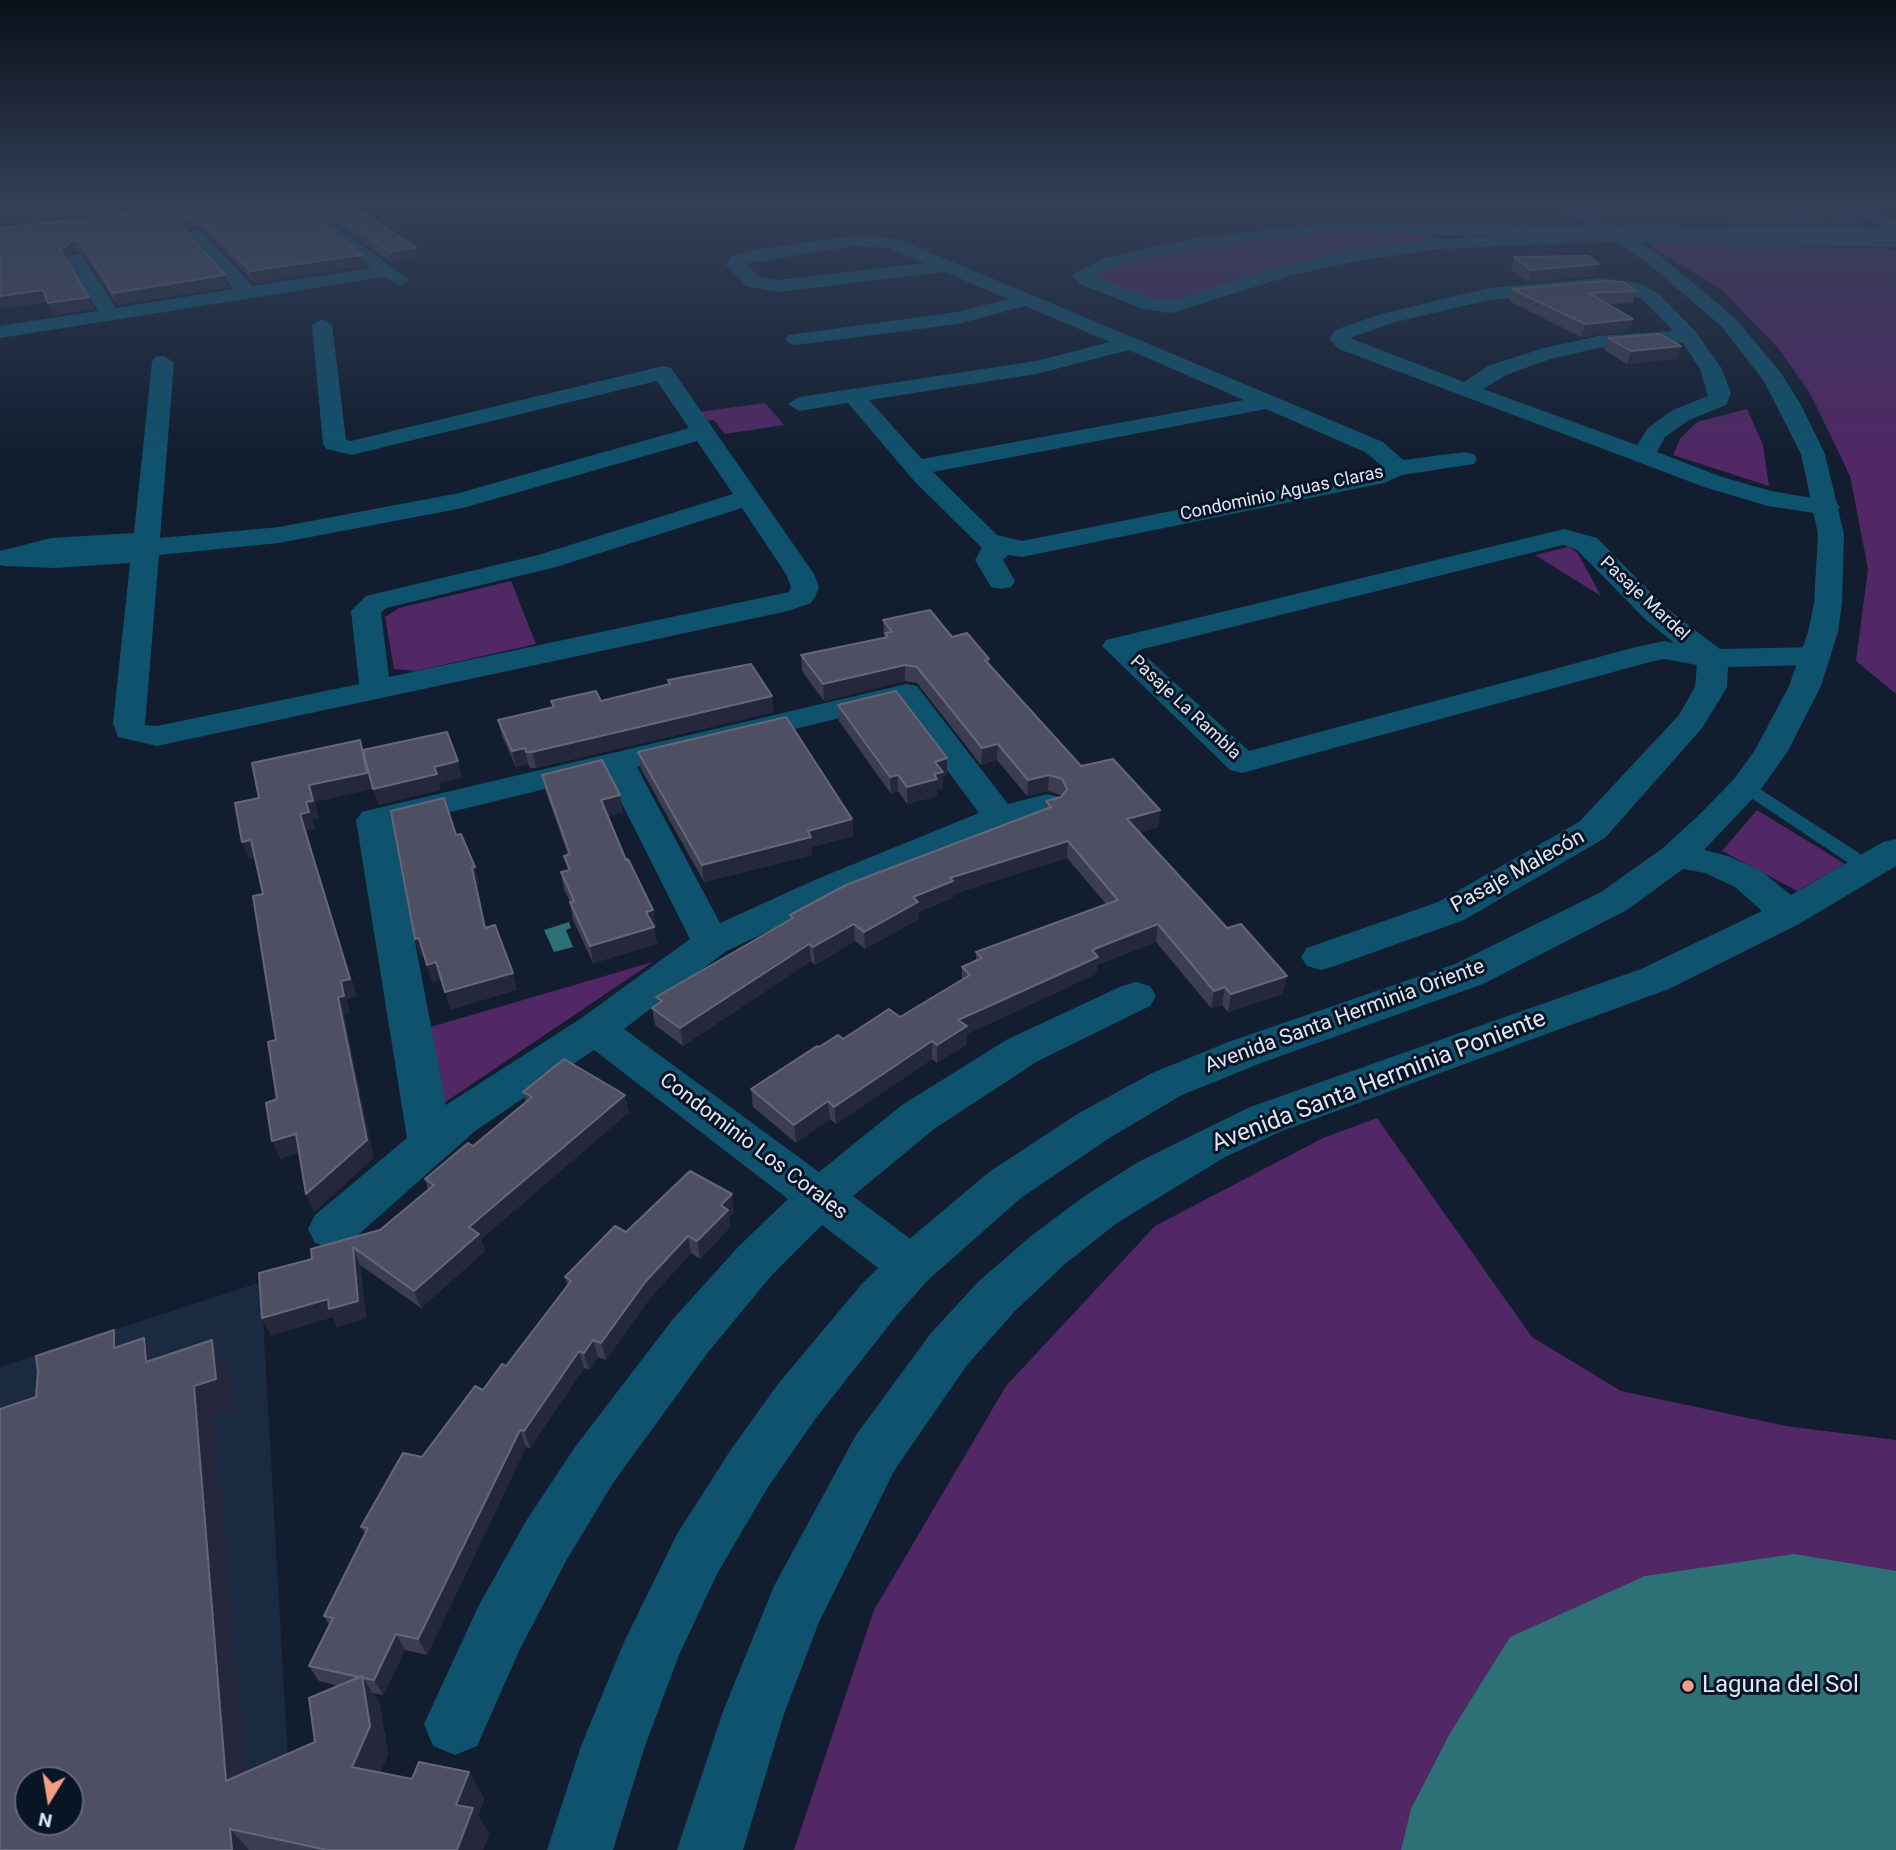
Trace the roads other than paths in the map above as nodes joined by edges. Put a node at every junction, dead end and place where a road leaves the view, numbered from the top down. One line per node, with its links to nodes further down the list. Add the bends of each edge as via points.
1 (96, 291): 12 (street)
2 (259, 291): 9 (street)
3 (1007, 291): 10 (street, Condominio Aguas Claras)
4 (1115, 291): 11 (street)
5 (1221, 291): 11 (street)
6 (1519, 291): 19 (street, via 1388,318 1339,339)
7 (1641, 291): 16 (street)
8 (1695, 291): 29 (street, Avenida Santa Herminia Oriente, via 1757,356 1802,428)
9 (248, 293): 12 (street)
10 (1027, 300): 15 (street, Condominio Aguas Claras); 17 (street, via 971,315)
11 (1169, 307): 15 (street, via 1175,311 1163,319)
12 (111, 315): 14 (street)
13 (322, 325): 23 (street, via 335,444 351,448 375,444 663,373)
14 (0, 332)
15 (1111, 335): 20 (street, via 1035,367); 21 (street, Condominio Aguas Claras)
16 (1689, 336): 19 (street, via 1598,342 1544,354 1498,370); 24 (street, via 1712,369 1718,400 1681,415 1656,433)
17 (798, 340)
18 (163, 362): 32 (street)
19 (1466, 390): 24 (street)
20 (854, 396): 22 (street); 27 (street)
21 (1268, 402): 26 (street, Condominio Aguas Claras, via 1374,447); 27 (street)
22 (799, 404)
23 (701, 432): 28 (street); 32 (street, via 414,510 279,535)
24 (1643, 455): 29 (street, via 1768,498)
25 (1465, 459): 26 (street)
26 (1395, 468): 31 (street, Condominio Aguas Claras, via 1384,476 1022,548)
27 (920, 472): 31 (street, via 986,541)
28 (747, 498): 37 (street, via 546,561 376,602 366,611); 37 (street, via 800,574 805,587 801,597)
29 (1827, 507): 35 (street, Avenida Santa Herminia Oriente, via 1832,562)
30 (1577, 539): 36 (street, Pasaje Mardel, via 1656,614); 36 (street, Pasaje La Rambla, via 1558,538 1117,646 1242,763 1647,653 1664,650)
31 (1006, 547): 34 (street, via 994,551 989,560)
32 (146, 548): 33 (street, via 55,560); 37 (street, via 130,730 157,736)
33 (2, 558)
34 (1001, 581)
35 (1816, 656): 36 (street); 39 (street, Avenida Santa Herminia Oriente, via 1790,718)
36 (1713, 659): 46 (street, Pasaje Malecón, via 1710,687 1692,720 1592,831 1451,911)
37 (375, 689)
38 (619, 764): 41 (street, via 906,693); 45 (street); 49 (street, via 374,820)
39 (1746, 786): 42 (street, Avenida Santa Herminia Oriente); 43 (lane)
40 (1047, 804): 41 (street)
41 (1000, 817): 45 (street, via 830,887)
42 (1675, 856): 44 (street, via 1715,864 1748,879 1773,898); 52 (street, Avenida Santa Herminia Oriente, via 1614,901 1469,974 1167,1084 1095,1125 1006,1185)
43 (1882, 859): 44 (street, Avenida Santa Herminia Poniente)
44 (1785, 915): 55 (street, Avenida Santa Herminia Poniente, via 1655,979 1220,1139 1154,1174 1048,1250 997,1296 949,1349 874,1453 795,1607 753,1714)
45 (711, 943): 48 (street)
46 (1321, 957)
47 (1136, 996): 50 (street, via 1023,1050 967,1084 868,1155)
48 (595, 1029): 49 (street, via 459,1119); 50 (street, Condominio Los Corales)
49 (431, 1145): 51 (street)
50 (820, 1197): 52 (street, Condominio Los Corales); 53 (street, via 755,1261 691,1335 594,1465 499,1628)
51 (332, 1229)
52 (911, 1266): 54 (street, Avenida Santa Herminia Oriente, via 797,1401 697,1554 654,1642 613,1746)
53 (455, 1724)
54 (580, 1850)
55 (710, 1850)

